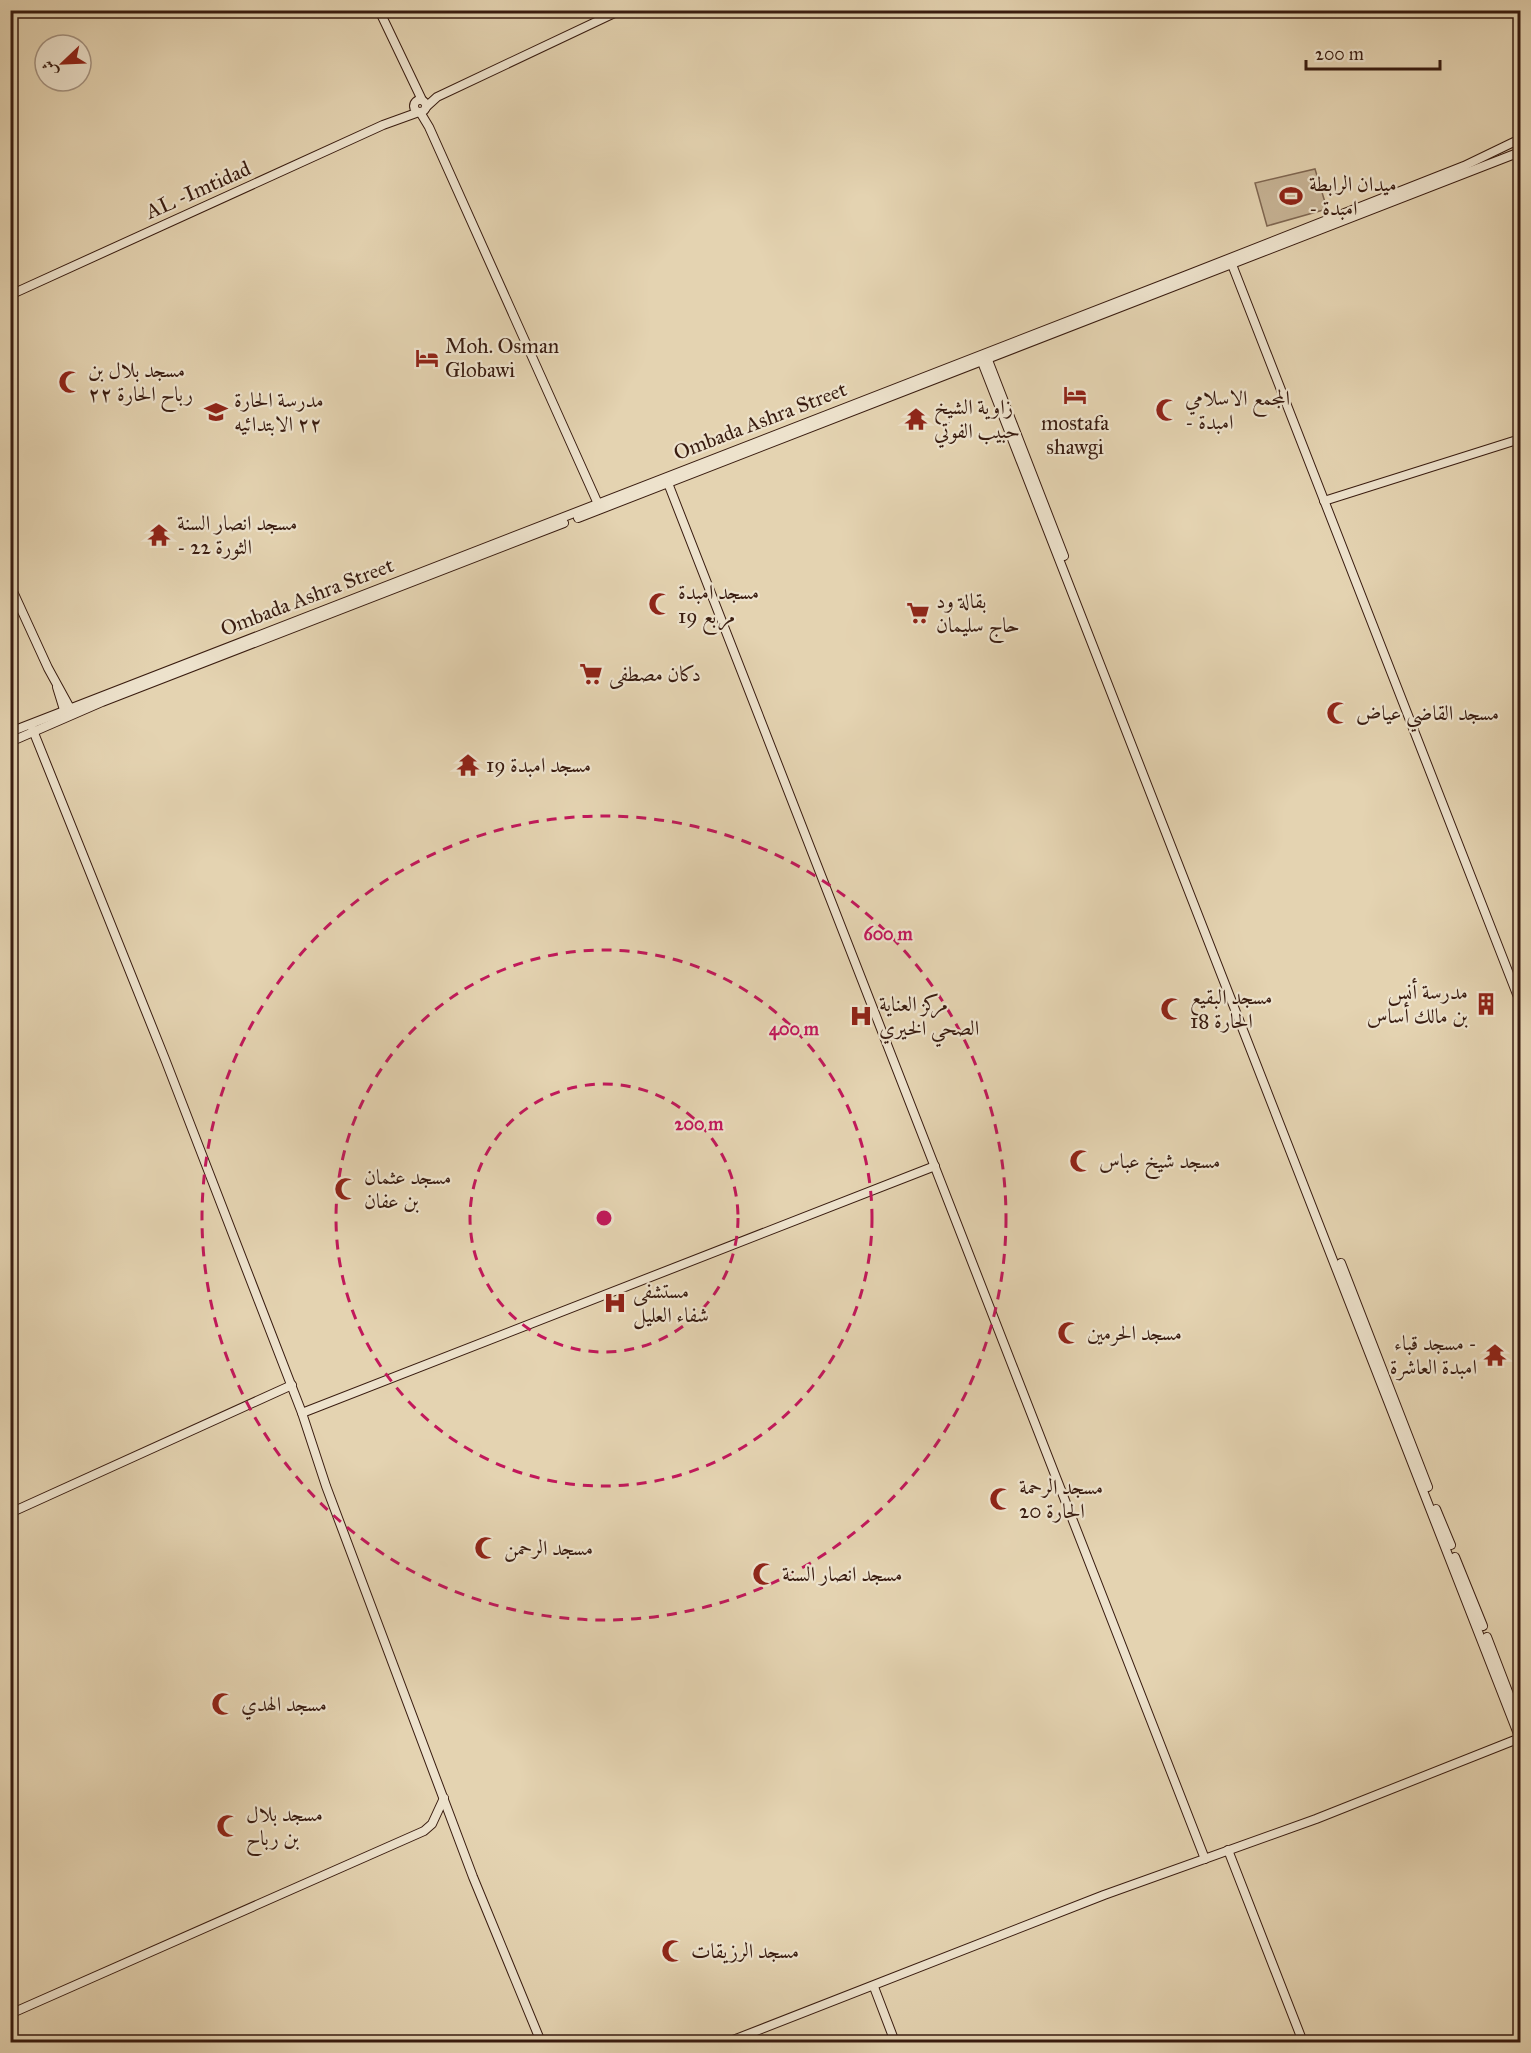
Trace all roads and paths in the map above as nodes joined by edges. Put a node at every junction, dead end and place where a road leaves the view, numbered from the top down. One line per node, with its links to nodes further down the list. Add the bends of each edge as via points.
1 (379, 10): 3 (street)
2 (621, 10): 3 (street)
3 (421, 106): 4 (street, AL -Imtidad); 5 (street)
4 (404, 117): 5 (street); 9 (street, AL -Imtidad)
5 (427, 125): 14 (street)
6 (1521, 139): 8 (street, Ombada Ashra Street)
7 (1521, 152): 8 (street, Ombada Ashra Street)
8 (1231, 261): 10 (street, Ombada Ashra Street); 13 (street)
9 (10, 296)
10 (984, 357): 12 (street, Ombada Ashra Street); 25 (street)
11 (1521, 439): 13 (street)
12 (667, 480): 14 (street, Ombada Ashra Street); 21 (street)
13 (1324, 501): 20 (street)
14 (599, 507): 16 (street, Ombada Ashra Street)
15 (10, 585): 16 (street)
16 (68, 712): 17 (street, Ombada Ashra Street)
17 (32, 728): 18 (street, Ombada Ashra Street); 19 (street, Ombada Ashra Street); 22 (street)
18 (10, 732)
19 (10, 742)
20 (1521, 1002)
21 (935, 1166): 23 (street); 30 (street)
22 (292, 1385): 23 (street); 24 (street)
23 (302, 1413): 28 (street)
24 (10, 1513)
25 (1450, 1550): 26 (street); 27 (street)
26 (1521, 1723)
27 (1520, 1738): 29 (street)
28 (444, 1798): 32 (street, via 432,1824 424,1831); 33 (street)
29 (1228, 1851): 30 (street); 36 (street)
30 (1205, 1859): 31 (street)
31 (874, 1987): 34 (street); 35 (street)
32 (10, 2014)
33 (540, 2043)
34 (728, 2043)
35 (896, 2043)
36 (1303, 2043)

